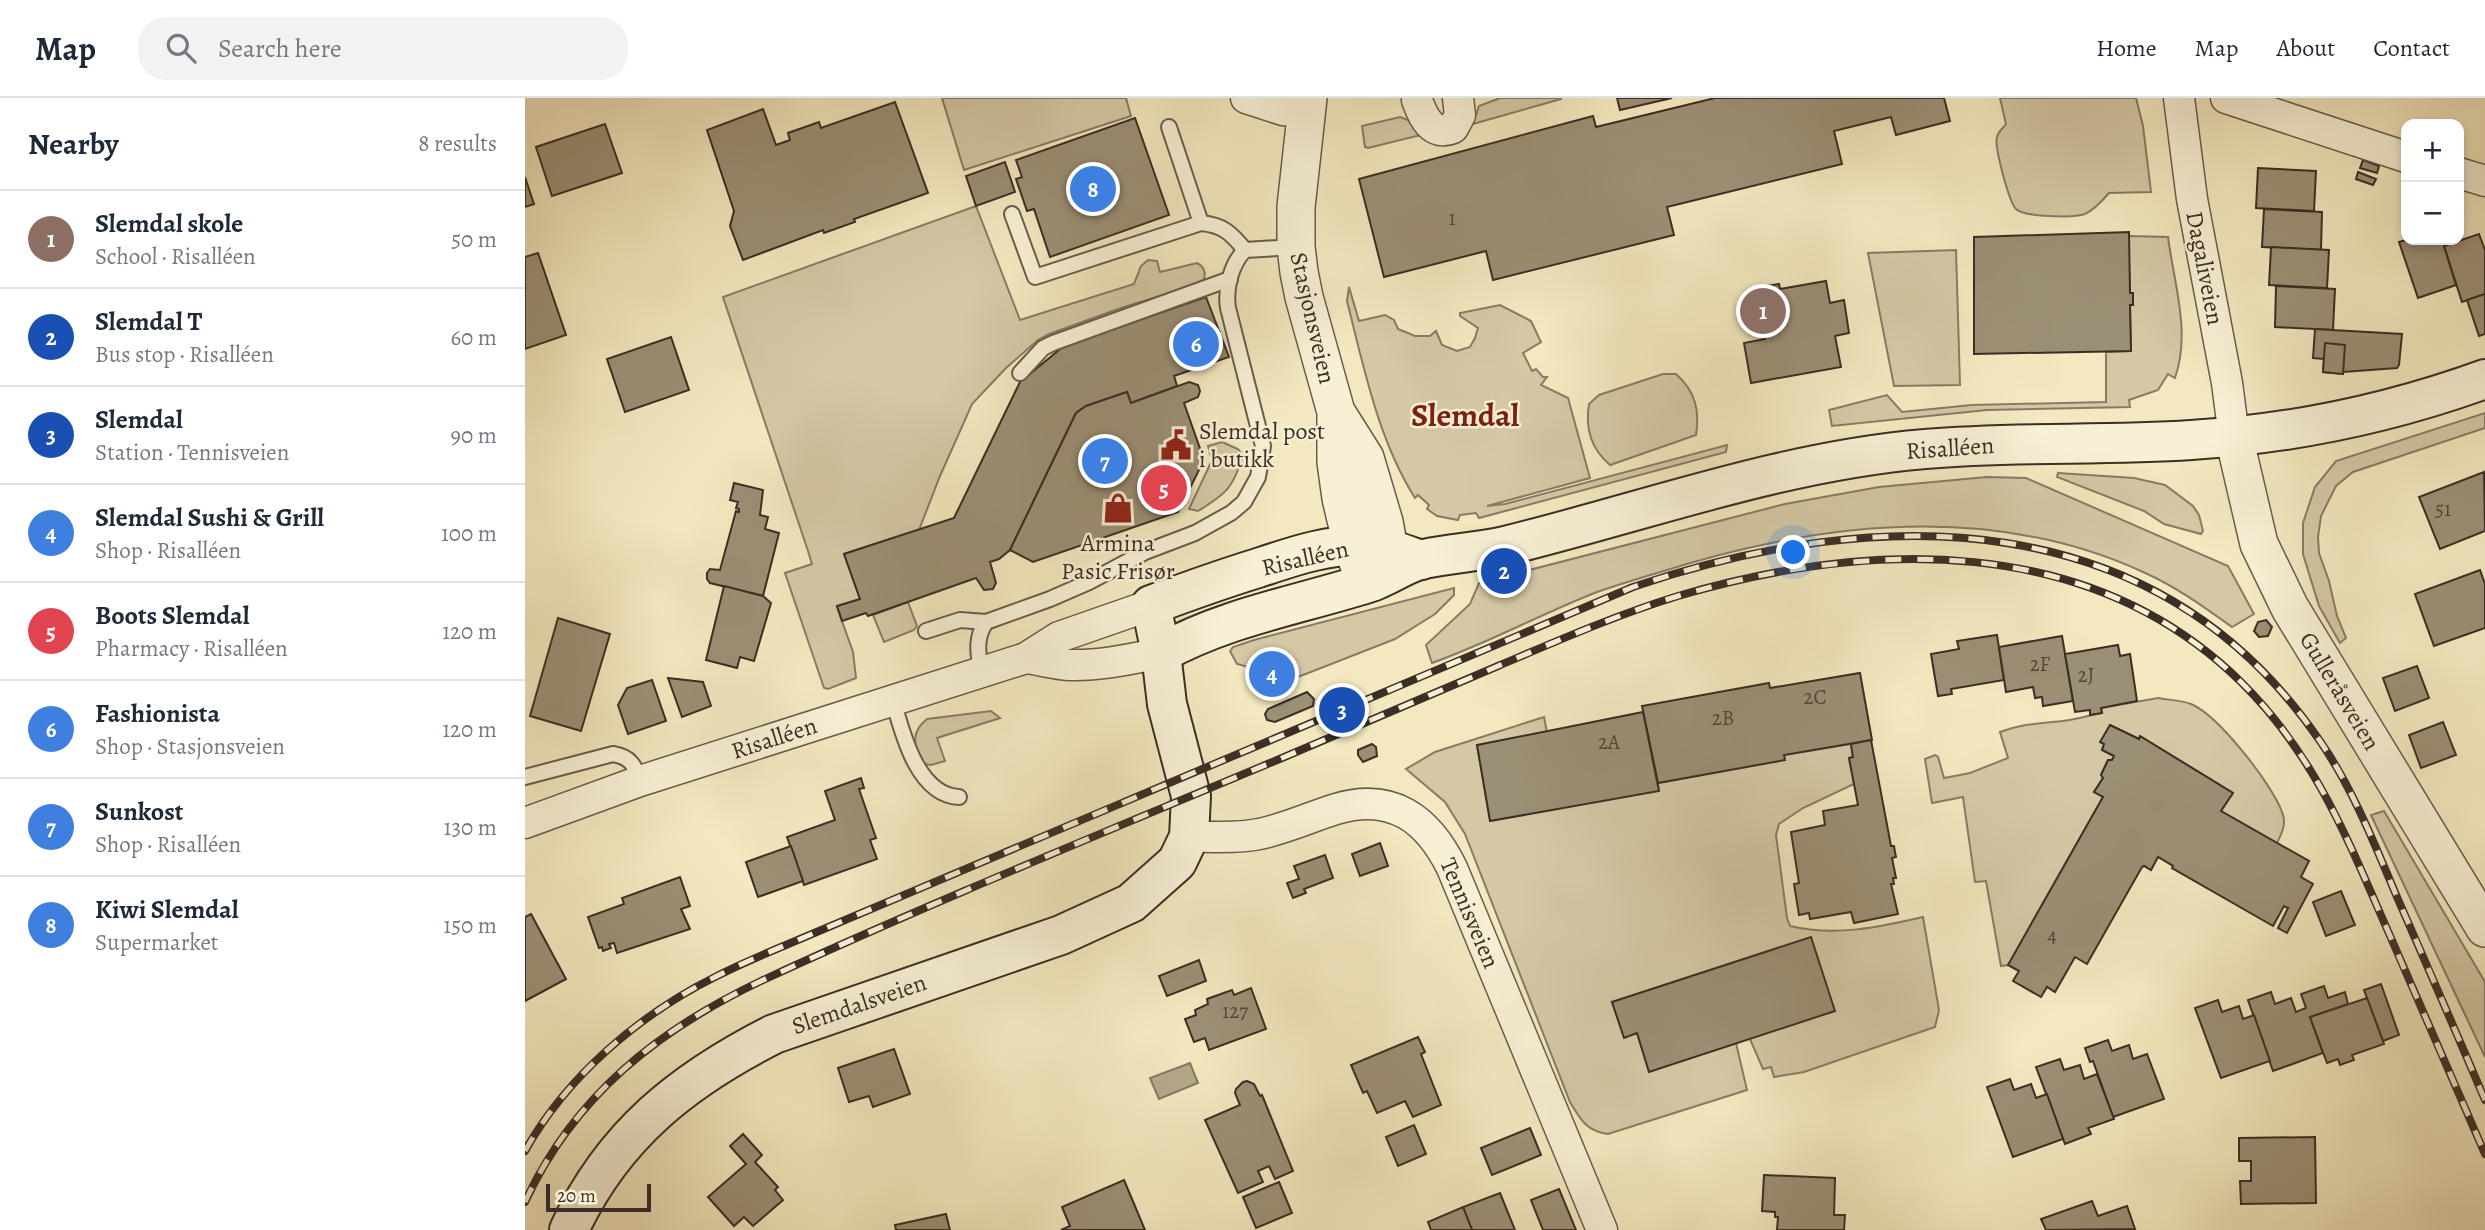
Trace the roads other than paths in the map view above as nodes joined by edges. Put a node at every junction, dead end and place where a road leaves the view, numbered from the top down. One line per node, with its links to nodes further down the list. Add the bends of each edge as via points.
1 (1246, 98): 6 (street, via 1283,110)
2 (1458, 98): 5 (street, via 1460,115 1446,131 1429,125)
3 (2179, 98): 19 (street, Dagaliveien)
4 (2226, 98): 8 (street)
5 (1413, 101)
6 (1307, 105): 13 (street, Stasjonsveien)
7 (1169, 127): 12 (lane)
8 (2401, 154)
9 (2464, 175): 10 (street)
10 (2485, 181)
11 (1012, 214): 12 (lane, via 1035,277)
12 (1201, 223): 14 (lane, via 1217,224)
13 (1296, 247): 14 (lane); 18 (street, Stasjonsveien, via 1304,298)
14 (1245, 250): 15 (lane)
15 (1230, 279): 16 (lane, via 1053,343); 23 (lane, via 1228,309 1263,446 1260,469 1244,502 1195,533 1145,552 1089,582)
16 (1020, 373)
17 (2485, 379): 19 (main road, Risalléen, via 2377,412)
18 (1336, 412): 20 (street, Stasjonsveien, via 1336,461); 21 (street, Stasjonsveien, via 1365,458)
19 (2234, 436): 21 (main road, Risalléen, via 2137,443 1982,445 1872,455 1723,487 1502,547); 34 (street, Gulleråsveien, via 2259,544 2290,608)
20 (1352, 545): 21 (main road, Risalléen); 22 (main road, Risalléen, via 1285,559)
21 (1394, 563): 25 (main road, Risalléen, via 1225,623)
22 (1151, 605): 25 (main road); 26 (street, Risalléen, via 1059,637)
23 (986, 621): 24 (lane, via 960,620); 27 (lane, via 977,645)
24 (926, 631)
25 (1161, 653): 26 (street, Risalléen, via 1083,665); 33 (main road, via 1167,704 1191,796)
26 (1026, 658): 27 (street, Risalléen)
27 (981, 672): 28 (street, Risalléen)
28 (893, 700): 30 (street, Risalléen); 31 (lane, via 912,758 943,794)
29 (525, 777): 30 (lane, via 614,754 634,764)
30 (641, 781): 32 (street, Risalléen)
31 (959, 797)
32 (525, 824)
33 (1189, 837): 35 (main road, Slemdalsveien, via 1177,862 1131,903 1042,942 774,1034 733,1054 690,1082 641,1125 599,1177); 36 (street, Tennisveien, via 1256,835 1360,804 1403,812 1430,832 1452,867)
34 (2485, 928)
35 (569, 1230)
36 (1602, 1230)

